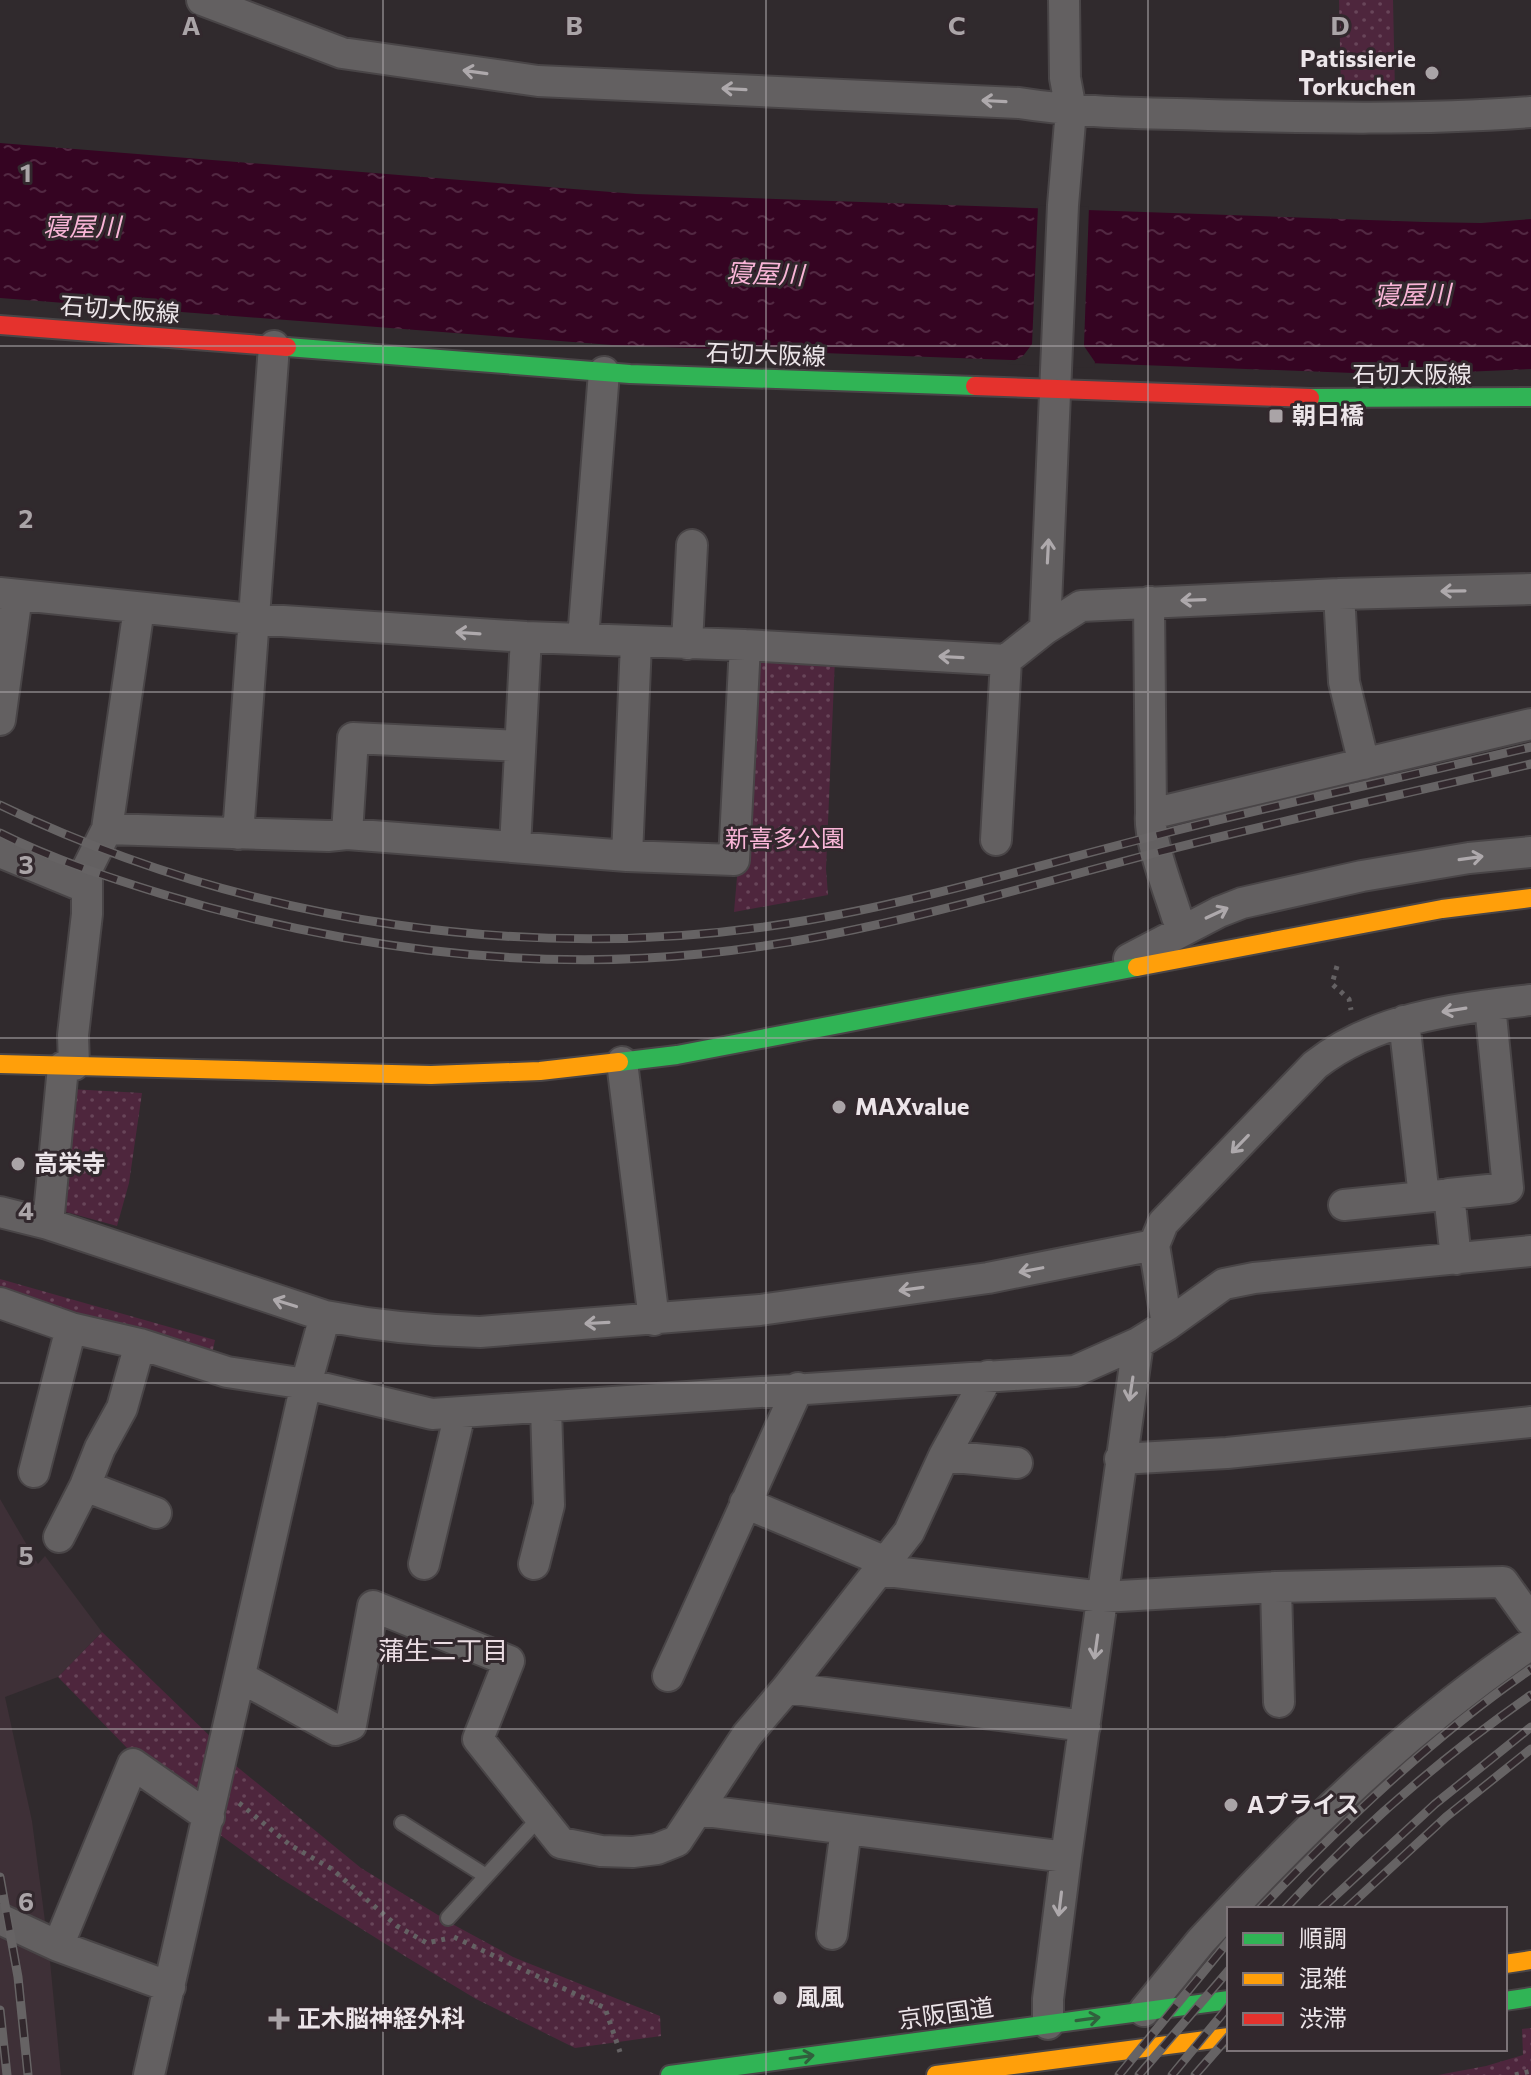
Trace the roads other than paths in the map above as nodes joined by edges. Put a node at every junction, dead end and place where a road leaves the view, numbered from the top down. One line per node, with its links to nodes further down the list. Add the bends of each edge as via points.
1 (202, 0): 3 (street, one-way to 1, via 1019,103 538,81 342,53)
2 (1064, 0): 3 (street)
3 (1071, 110): 4 (street, via 1340,119); 8 (street)
4 (1531, 112)
5 (0, 325): 6 (main road, 石切大阪線)
6 (274, 346): 7 (main road, 石切大阪線); 16 (street)
7 (604, 372): 8 (main road, 石切大阪線, via 1008,389); 19 (street)
8 (1056, 377): 9 (main road, 石切大阪線, via 1354,400); 17 (street, one-way to 8)
9 (1531, 397)
10 (692, 545): 21 (street)
11 (1531, 589): 13 (street, one-way to 13)
12 (8, 594): 15 (street); 24 (street)
13 (1339, 594): 14 (street, one-way to 14); 27 (street, via 1344,682)
14 (1149, 602): 17 (street, via 1081,606); 28 (street)
15 (139, 608): 16 (street); 29 (street)
16 (252, 619): 18 (street, one-way to 16); 30 (street)
17 (1045, 629): 23 (street)
18 (526, 637): 19 (street); 26 (street)
19 (583, 639): 20 (street)
20 (636, 643): 21 (street); 36 (street)
21 (687, 644): 22 (street)
22 (745, 645): 23 (street, one-way to 22); 36 (street, via 734,860)
23 (1006, 660): 32 (street)
24 (0, 720)
25 (1531, 724): 27 (street)
26 (519, 746): 31 (street, via 353,738); 33 (street)
27 (1364, 764): 28 (street)
28 (1151, 814): 39 (street)
29 (107, 829): 30 (street); 37 (street, via 87,869)
30 (238, 834): 31 (street)
31 (347, 834): 33 (street)
32 (996, 840)
33 (515, 847): 36 (street)
34 (0, 852): 37 (street)
35 (1531, 852): 40 (street, one-way to 35, via 1242,903 1362,876)
36 (627, 856)
37 (87, 888): 46 (street)
38 (1523, 897): 40 (main road)
39 (1177, 917)
40 (1099, 975): 44 (main road)
41 (1531, 1000): 42 (street)
42 (1490, 1005): 43 (street, one-way to 43); 47 (street, via 1508,1188)
43 (1404, 1021): 47 (street); 51 (street, one-way to 51, via 1347,1043 1315,1065 1163,1223)
44 (622, 1062): 46 (main road, via 431,1075); 56 (street)
45 (0, 1064): 46 (main road)
46 (68, 1066): 50 (street)
47 (1436, 1195): 48 (street); 53 (street)
48 (1344, 1205)
49 (0, 1212): 50 (street)
50 (48, 1224): 55 (street, one-way to 50)
51 (1154, 1245): 56 (street, one-way to 56, via 988,1278); 57 (street)
52 (1531, 1251): 53 (street)
53 (1456, 1259): 57 (street, via 1224,1284)
54 (0, 1303): 58 (street)
55 (325, 1316): 56 (street, one-way to 55, via 442,1332); 62 (street)
56 (654, 1320)
57 (1167, 1325): 59 (street)
58 (71, 1328): 60 (street); 70 (street)
59 (1138, 1343): 61 (street, via 1075,1371); 68 (street, one-way to 68)
60 (140, 1344): 62 (street, via 227,1372); 71 (street, via 122,1408)
61 (988, 1376): 63 (street); 67 (street)
62 (306, 1384): 65 (street, via 432,1414); 83 (street)
63 (798, 1388): 64 (street); 72 (street)
64 (546, 1408): 65 (street); 76 (street, via 549,1505)
65 (460, 1413): 75 (street)
66 (1531, 1422): 68 (street)
67 (944, 1456): 69 (street); 77 (street, via 909,1532)
68 (1120, 1459): 79 (street)
69 (1017, 1463)
70 (34, 1472)
71 (85, 1486): 73 (street); 74 (street)
72 (745, 1503): 77 (street); 82 (street)
73 (156, 1513)
74 (59, 1537)
75 (424, 1564)
76 (534, 1564)
77 (882, 1566): 79 (street); 84 (street)
78 (1276, 1587): 79 (street); 80 (street, via 1503,1582); 85 (street)
79 (1103, 1597): 86 (street, one-way to 86)
80 (1531, 1621)
81 (1531, 1644): 94 (street, via 1389,1753 1301,1834)
82 (668, 1676)
83 (240, 1677): 88 (street, via 336,1730 351,1725 373,1606 509,1661 478,1739); 89 (street)
84 (787, 1688): 86 (street); 87 (street, via 747,1735)
85 (1279, 1702)
86 (1085, 1726): 92 (street)
87 (698, 1810): 88 (street, via 677,1841 633,1852 561,1843); 91 (street)
88 (541, 1815): 93 (lane)
89 (209, 1817): 99 (street, via 133,1764); 102 (street)
90 (402, 1823): 93 (lane)
91 (846, 1829): 92 (street); 98 (street)
92 (1066, 1857): 107 (street, one-way to 107)
93 (486, 1876): 96 (lane)
94 (1233, 1907)
95 (1227, 1913): 106 (street)
96 (448, 1918)
97 (0, 1919): 99 (street)
98 (832, 1934)
99 (58, 1946): 102 (street)
100 (1531, 1960): 101 (main road)
101 (1507, 1964)
102 (170, 1987): 109 (street)
103 (1531, 1997): 105 (main road)
104 (1227, 2000): 106 (main road, 京阪国道)
105 (1507, 2001)
106 (1144, 2011): 107 (main road, 京阪国道, one-way to 106)
107 (1048, 2024): 110 (main road, 京阪国道, one-way to 107)
108 (1227, 2037): 111 (main road)
109 (149, 2075)
110 (670, 2075)
111 (936, 2075)

